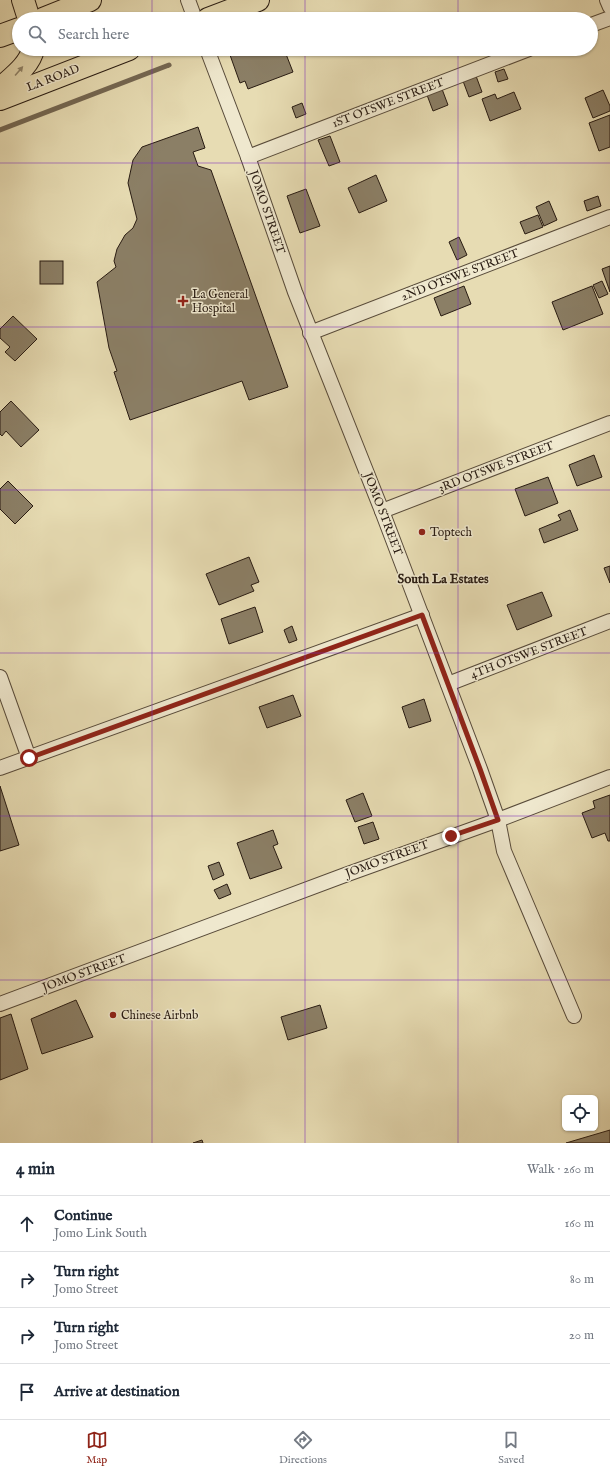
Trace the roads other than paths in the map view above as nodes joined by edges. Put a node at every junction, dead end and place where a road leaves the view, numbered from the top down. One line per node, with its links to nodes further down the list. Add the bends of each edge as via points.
1 (23, 0): 7 (main road)
2 (90, 0): 8 (main road)
3 (188, 0): 9 (street)
4 (258, 0): 10 (main road)
5 (607, 0): 6 (street)
6 (610, 7)
7 (27, 12)
8 (60, 12)
9 (192, 12)
10 (226, 12)
11 (610, 18): 12 (street)
12 (598, 22)
13 (12, 32): 14 (main road)
14 (0, 36)
15 (32, 56): 19 (main road, one-way to 15)
16 (111, 56): 20 (main road, LA ROAD)
17 (210, 56): 21 (street, JOMO STREET)
18 (511, 56): 21 (street, 1ST OTSWE STREET)
19 (0, 89)
20 (0, 99)
21 (248, 157): 23 (street, JOMO STREET)
22 (610, 217): 23 (street, 2ND OTSWE STREET)
23 (310, 332): 25 (street, JOMO STREET)
24 (610, 423): 25 (street, 3RD OTSWE STREET)
25 (382, 511): 26 (street, JOMO STREET)
26 (422, 615): 29 (street, JOMO STREET); 30 (street)
27 (610, 621): 29 (street, 4TH OTSWE STREET)
28 (0, 677): 30 (street)
29 (448, 684): 33 (street, JOMO STREET)
30 (29, 758): 31 (street)
31 (0, 768)
32 (610, 777): 33 (street)
33 (498, 820): 34 (street, JOMO STREET); 35 (street, via 504,851)
34 (0, 1004)
35 (574, 1016)

